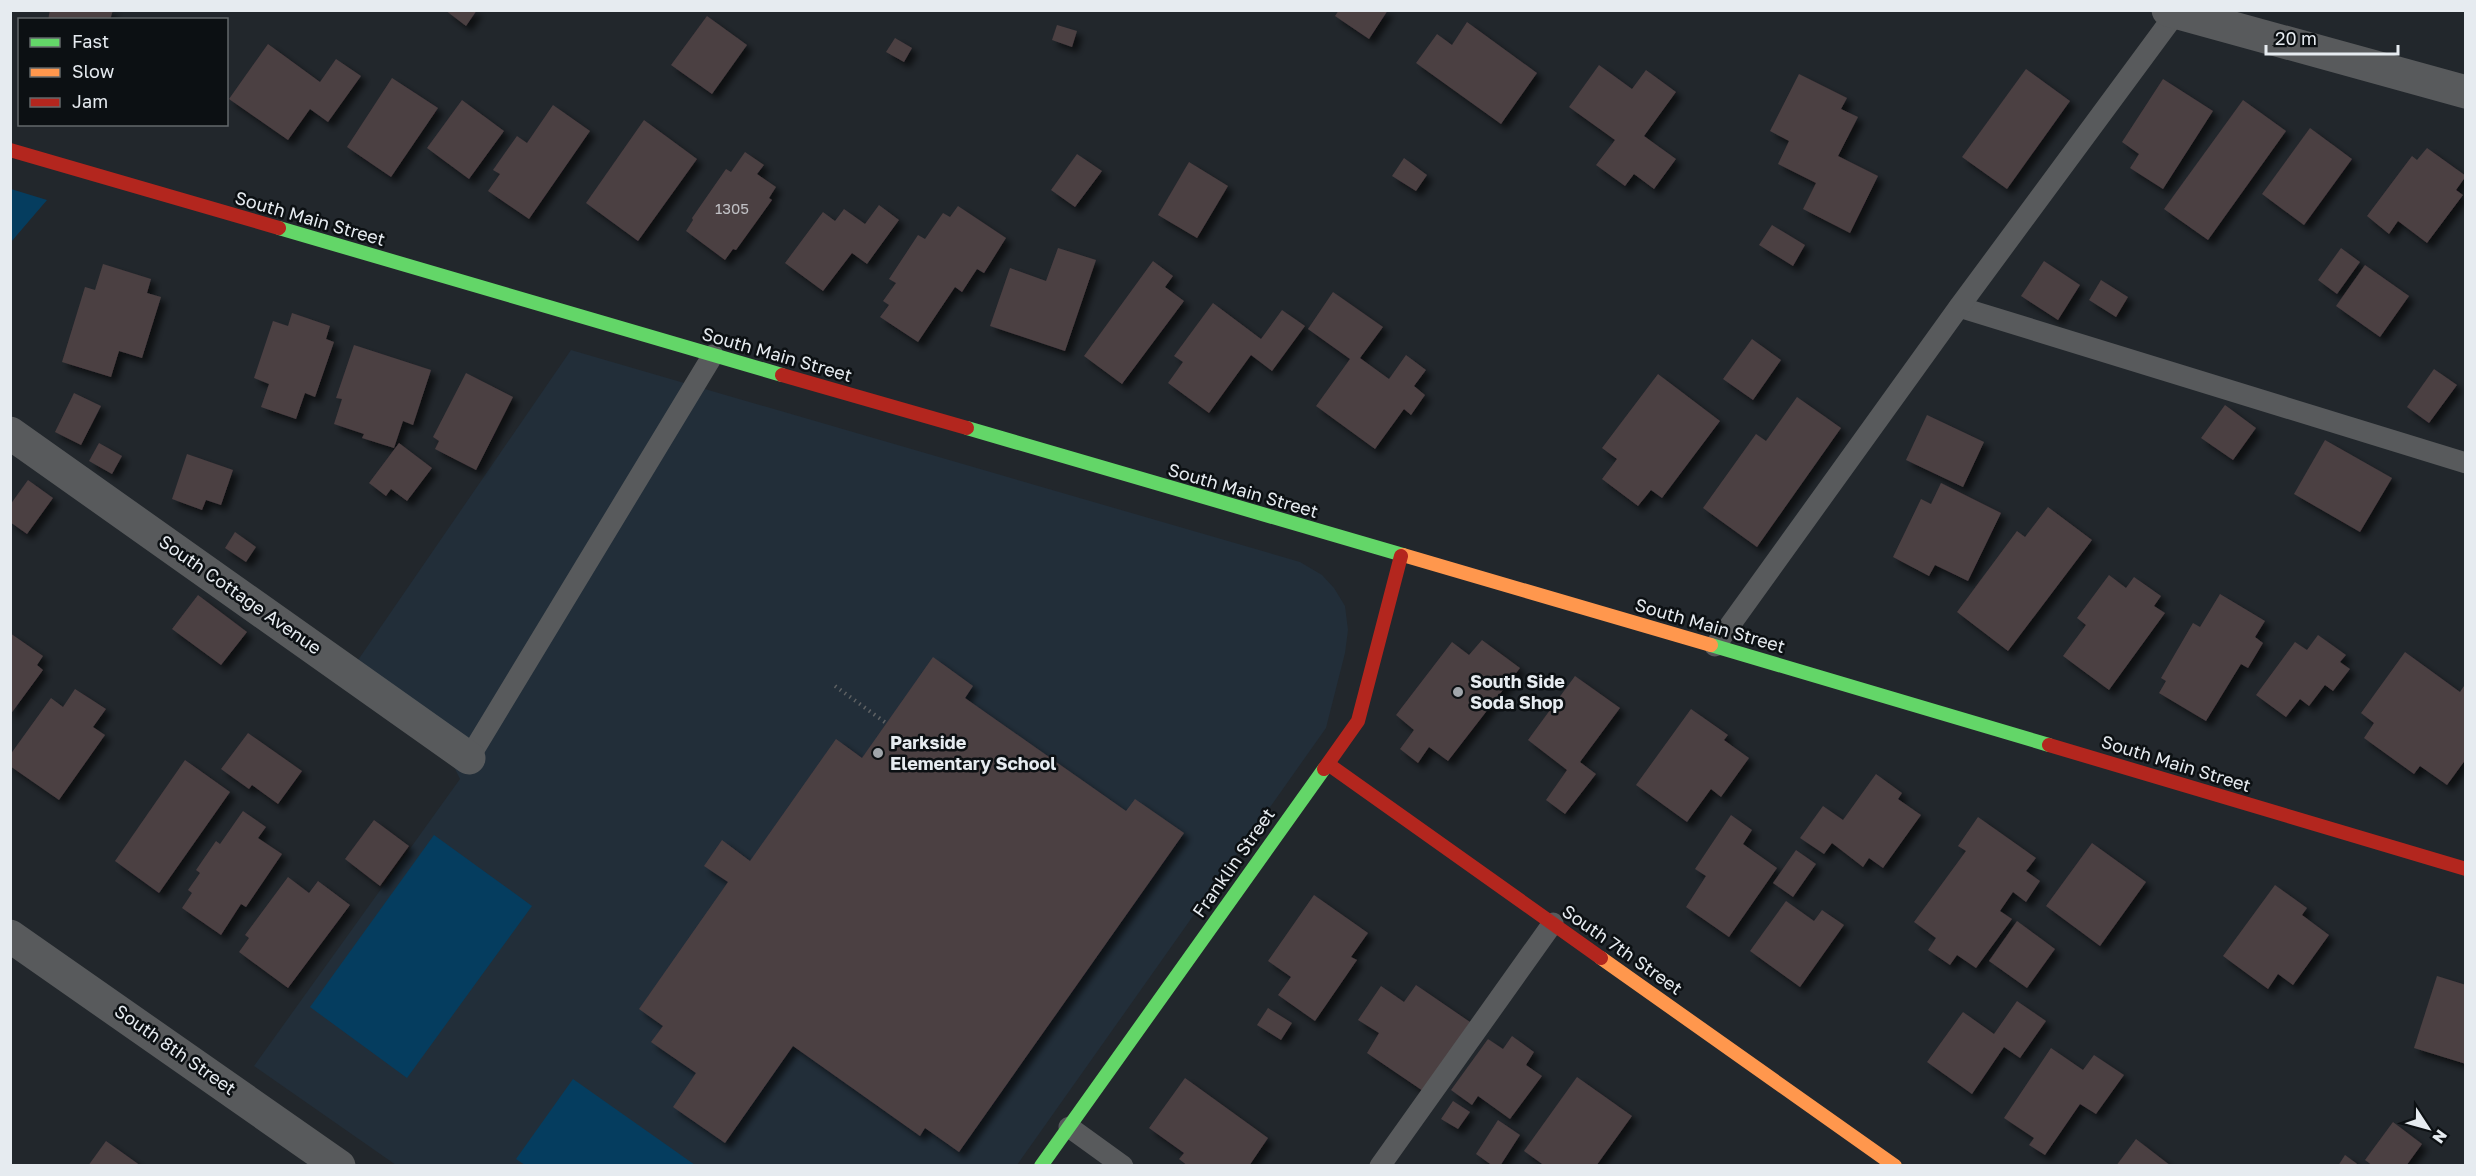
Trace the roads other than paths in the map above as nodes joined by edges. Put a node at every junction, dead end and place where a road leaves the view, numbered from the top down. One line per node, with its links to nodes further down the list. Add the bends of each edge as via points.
1 (2174, 11): 2 (street); 4 (lane)
2 (2466, 92)
3 (10, 150): 5 (main road, South Main Street)
4 (1959, 307): 7 (lane); 9 (lane)
5 (713, 355): 8 (main road, South Main Street); 10 (lane)
6 (10, 433): 10 (street, South Cottage Avenue)
7 (2466, 463)
8 (1401, 556): 9 (main road, South Main Street); 11 (main road, Franklin Street, via 1358,721)
9 (1715, 646): 12 (main road, South Main Street)
10 (469, 758)
11 (1328, 764): 13 (main road, South 7th Street); 15 (main road, Franklin Street)
12 (2466, 869)
13 (1553, 923): 19 (lane); 20 (main road, South 7th Street)
14 (10, 936): 16 (street, South 8th Street)
15 (1069, 1127): 17 (main road, Franklin Street); 18 (lane)
16 (339, 1166)
17 (1041, 1166)
18 (1123, 1166)
19 (1380, 1166)
20 (1895, 1166)

